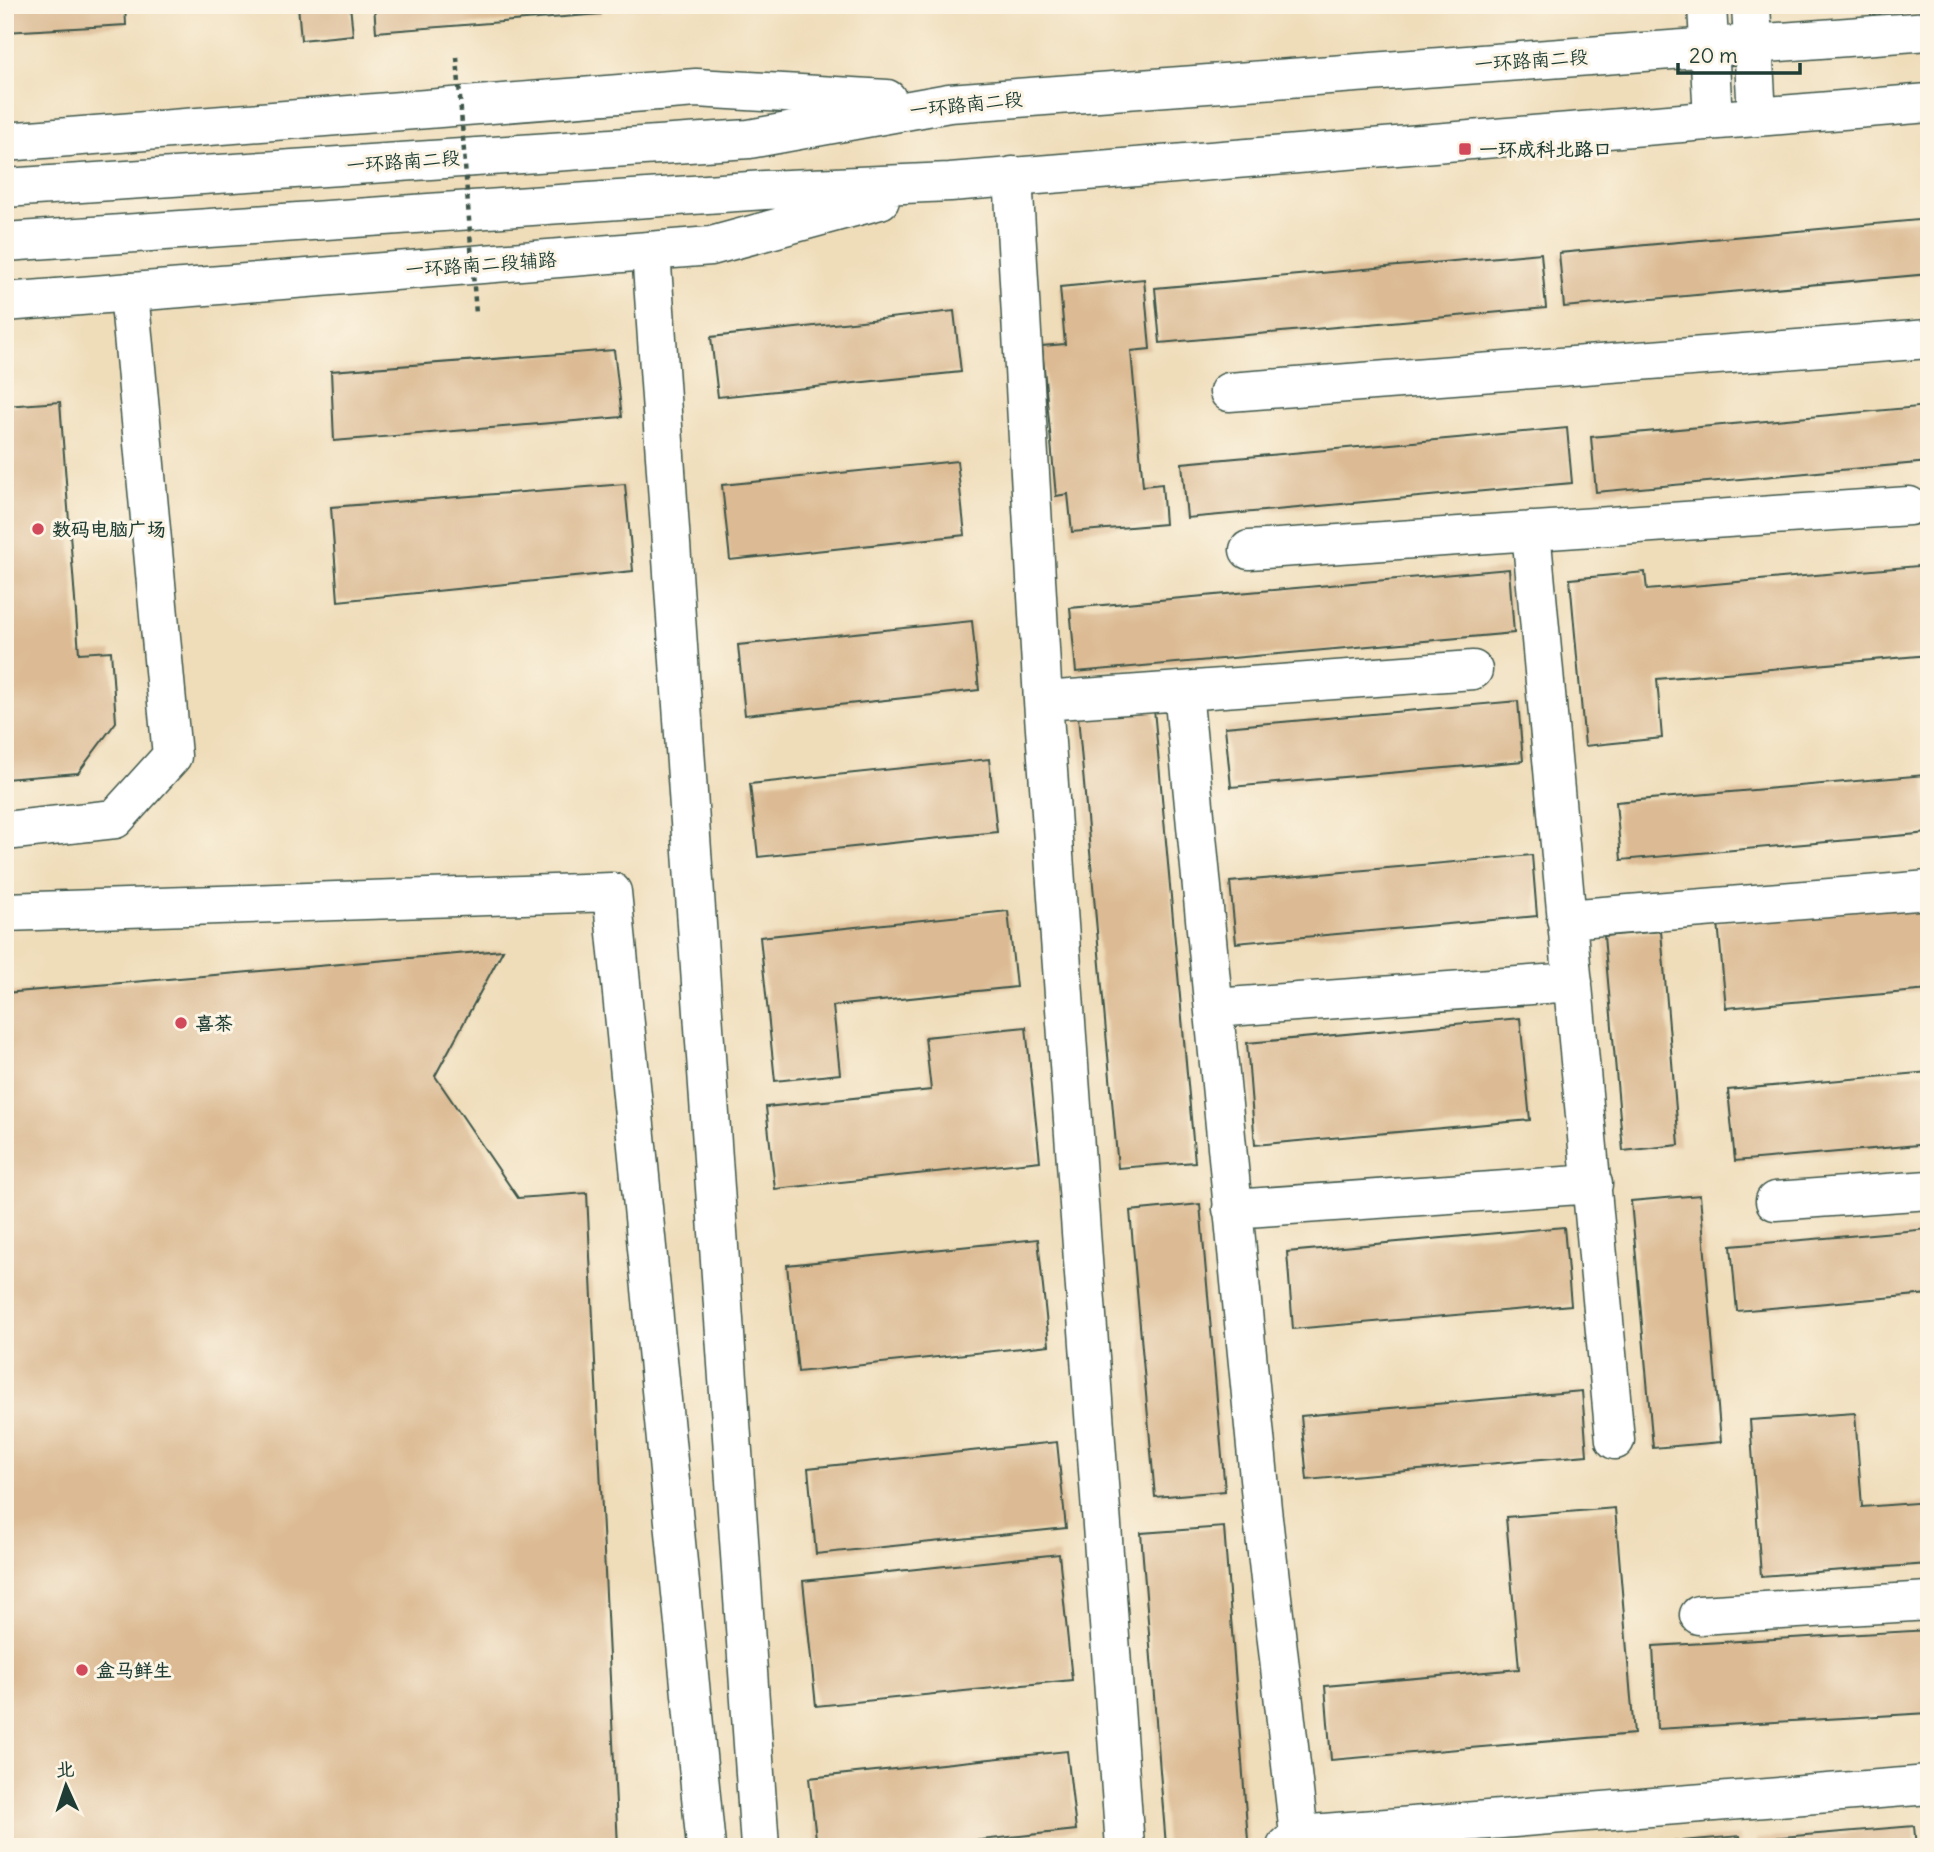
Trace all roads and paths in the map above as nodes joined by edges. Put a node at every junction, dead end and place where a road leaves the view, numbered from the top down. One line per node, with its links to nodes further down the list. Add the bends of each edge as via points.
1 (1707, 5): 5 (main road)
2 (1751, 5): 4 (main road)
3 (1929, 31): 4 (main road, 一环路南二段)
4 (1753, 43): 5 (main road, 一环路南二段); 9 (main road)
5 (1709, 47): 7 (main road, 一环路南二段); 10 (main road)
6 (457, 57): 19 (path, bridge)
7 (948, 103): 11 (main road, via 695,88); 14 (main road, 一环路南二段, via 749,139)
8 (1929, 103): 9 (main road)
9 (1757, 116): 10 (main road)
10 (1713, 120): 12 (main road)
11 (5, 142)
12 (1013, 176): 13 (main road); 27 (main road)
13 (950, 182): 15 (main road, via 765,190); 16 (main road, 一环路南二段辅路, via 711,246)
14 (5, 188)
15 (5, 242)
16 (651, 251): 17 (main road, 一环路南二段辅路); 44 (main road)
17 (129, 292): 18 (main road, 一环路南二段辅路); 28 (main road, via 172,756 115,819)
18 (5, 302)
19 (476, 314)
20 (1929, 339): 21 (main road)
21 (1229, 392)
22 (1909, 506): 23 (main road)
23 (1531, 531): 24 (main road); 31 (main road)
24 (1249, 550)
25 (1473, 670): 26 (main road)
26 (1183, 691): 27 (main road); 33 (main road)
27 (1043, 701): 45 (main road)
28 (5, 831)
29 (1929, 890): 31 (main road)
30 (5, 912): 43 (main road, via 612,892)
31 (1566, 919): 32 (main road)
32 (1573, 982): 33 (main road); 34 (main road)
33 (1213, 1008): 37 (main road)
34 (1593, 1184): 37 (main road); 38 (main road)
35 (1929, 1189): 36 (main road)
36 (1775, 1201)
37 (1232, 1209): 42 (main road)
38 (1615, 1440)
39 (1929, 1601): 40 (main road)
40 (1699, 1615)
41 (1929, 1785): 42 (main road)
42 (1293, 1841)
43 (706, 1847)
44 (760, 1847)
45 (1125, 1847)

